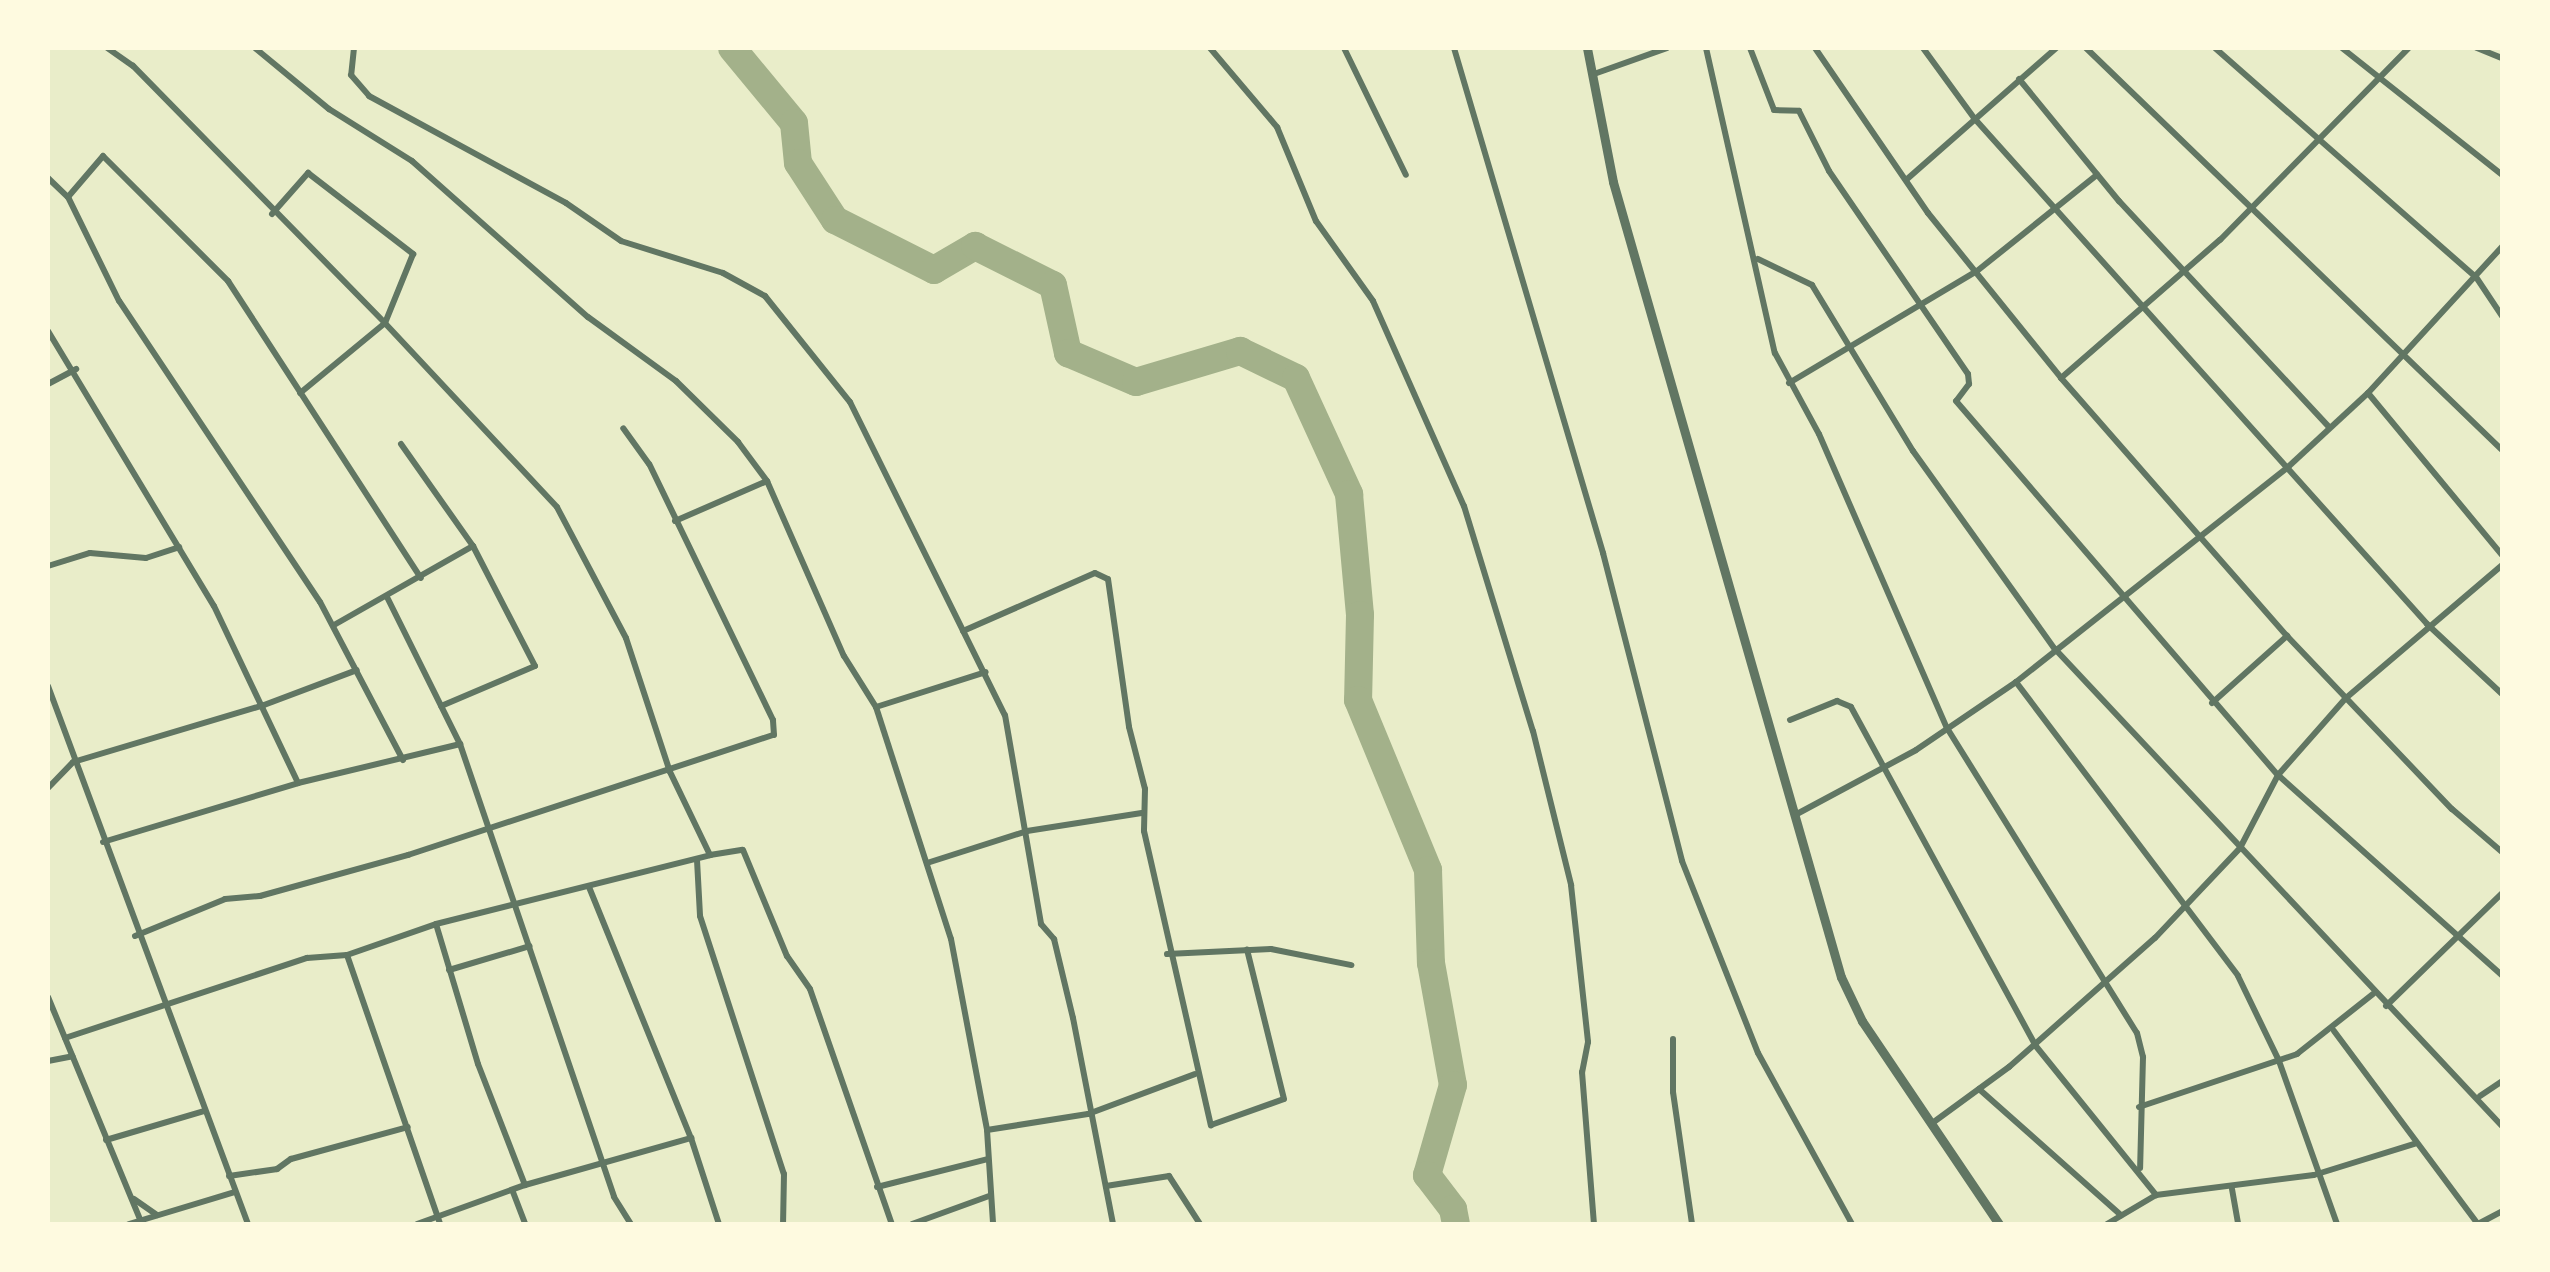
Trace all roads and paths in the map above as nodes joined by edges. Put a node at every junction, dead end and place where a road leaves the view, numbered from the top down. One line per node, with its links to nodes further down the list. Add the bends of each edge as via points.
1 (107, 48): 33 (street, via 133,66)
2 (255, 48): 57 (street, via 329,109 412,162 588,317 676,381)
3 (354, 48): 70 (street, via 351,76 369,96 566,203 620,241 723,274 765,296 857,413)
4 (1210, 48): 174 (street, via 1276,128 1316,221 1373,301 1474,538 1572,885 1588,1042 1582,1072)
5 (1344, 48): 25 (street)
6 (1454, 48): 176 (street, via 1604,553 1682,862 1758,1053)
7 (1587, 48): 20 (street)
8 (1667, 48): 20 (street)
9 (1706, 48): 35 (street)
10 (1750, 48): 39 (street, via 1774,110 1799,110 1829,171)
11 (1816, 48): 29 (street)
12 (1923, 48): 23 (street)
13 (2056, 48): 21 (street)
14 (2086, 48): 31 (street)
15 (2215, 48): 24 (street)
16 (2342, 48): 22 (street)
17 (2409, 48): 22 (street)
18 (2477, 48): 19 (street)
19 (2502, 58)
20 (1594, 74): 94 (street, via 1613,182)
21 (2019, 79): 23 (street); 26 (street)
22 (2379, 82): 24 (street); 27 (street)
23 (1974, 118): 29 (street); 32 (street)
24 (2316, 140): 31 (street); 38 (street)
25 (1406, 175)
26 (2097, 175): 32 (street); 37 (street)
27 (2502, 175)
28 (48, 178): 30 (street)
29 (1906, 180): 36 (street)
30 (68, 197): 50 (street, via 103,156 120,168 228,281); 68 (street, via 119,301)
31 (2254, 206): 37 (street); 45 (street)
32 (2059, 210): 36 (street); 40 (street)
33 (272, 214): 42 (street); 42 (street, via 308,173 410,248 412,259 400,274)
34 (2502, 247): 38 (street)
35 (1757, 259): 44 (street, via 1808,280); 48 (street, via 1775,353)
36 (1977, 270): 39 (street); 47 (street)
37 (2186, 273): 40 (street); 52 (street)
38 (2476, 276): 41 (street); 45 (street)
39 (1920, 305): 44 (street); 66 (street, via 1970,379 1956,399)
40 (2147, 306): 47 (street); 56 (street)
41 (2502, 316)
42 (385, 322): 50 (street); 89 (street, via 557,507 626,638)
43 (48, 330): 46 (street)
44 (1850, 347): 48 (street); 72 (street, via 1990,564)
45 (2402, 358): 51 (street); 55 (street)
46 (76, 370): 49 (street); 61 (street)
47 (2061, 378): 59 (street)
48 (1788, 383): 84 (street, via 1818,434)
49 (48, 384)
50 (300, 392): 65 (street)
51 (2368, 393): 52 (street); 62 (street)
52 (2330, 427): 56 (street)
53 (624, 428): 58 (street)
54 (401, 444): 60 (street)
55 (2502, 450)
56 (2288, 466): 59 (street); 69 (street)
57 (767, 481): 58 (street); 82 (street, via 844,656)
58 (674, 521): 89 (street, via 774,730 767,740)
59 (2203, 532): 66 (street); 71 (street)
60 (473, 546): 65 (street); 81 (street, via 535,666)
61 (179, 547): 64 (street, via 146,558 90,554); 80 (street)
62 (2502, 555)
63 (2502, 565): 69 (street)
64 (48, 566)
65 (421, 578): 67 (street)
66 (2121, 596): 72 (street); 79 (street)
67 (388, 597): 68 (street); 81 (street)
68 (334, 624): 73 (street)
69 (2428, 624): 77 (street); 78 (street)
70 (963, 631): 74 (street); 93 (street, via 1095,572 1105,574 1145,789)
71 (2287, 636): 78 (street); 79 (street)
72 (2055, 649): 75 (street); 98 (street)
73 (357, 670): 80 (street); 86 (street)
74 (986, 672): 82 (street); 96 (street, via 1012,736)
75 (2016, 682): 84 (street); 106 (street)
76 (48, 686): 87 (street)
77 (2502, 694)
78 (2346, 698): 90 (street); 99 (street)
79 (2212, 703): 90 (street)
80 (264, 706): 87 (street); 91 (street)
81 (442, 706): 85 (street)
82 (876, 707): 102 (street)
83 (1790, 720): 88 (street, via 1846,701)
84 (1946, 728): 88 (street); 117 (street)
85 (460, 744): 86 (street); 95 (street)
86 (403, 760): 91 (street)
87 (72, 762): 92 (street); 97 (street)
88 (1882, 767): 94 (street); 125 (street)
89 (670, 772): 95 (street); 100 (street)
90 (2278, 775): 98 (street); 109 (street)
91 (298, 782): 97 (street)
92 (48, 788)
93 (1142, 812): 96 (street); 112 (street)
94 (1795, 814): 136 (street, via 1850,999)
95 (488, 830): 105 (street); 108 (street, via 260,896 225,899)
96 (1027, 831): 102 (street); 135 (street)
97 (103, 842): 108 (street)
98 (2240, 848): 106 (street); 118 (street)
99 (2502, 852)
100 (710, 855): 101 (street); 150 (street, via 743,850 787,956 810,989)
101 (697, 860): 103 (street); 168 (street, via 700,916 784,1174)
102 (927, 863): 139 (street, via 964,991)
103 (589, 887): 105 (street); 140 (street)
104 (2502, 892): 109 (street)
105 (516, 904): 107 (street); 110 (street)
106 (2186, 908): 117 (street); 128 (street, via 2238,976)
107 (436, 924): 113 (street); 115 (street)
108 (136, 936): 121 (street)
109 (2460, 936): 116 (street); 120 (street)
110 (530, 946): 115 (street); 144 (street)
111 (1246, 949): 112 (street); 114 (street); 129 (street, via 1284,1100 1211,1125)
112 (1167, 954): 129 (street)
113 (348, 956): 121 (street, via 307,958); 138 (street)
114 (1351, 965)
115 (449, 970): 148 (street)
116 (2502, 975)
117 (2108, 980): 125 (street); 133 (street, via 2142,1046)
118 (2373, 994): 120 (street); 122 (street)
119 (48, 997): 123 (street)
120 (2386, 1006): 132 (street)
121 (165, 1010): 123 (street); 134 (street)
122 (2334, 1031): 128 (street); 142 (street)
123 (66, 1038): 126 (street)
124 (1673, 1039): 175 (street, via 1673,1092)
125 (2035, 1044): 131 (street); 145 (street)
126 (73, 1056): 127 (street); 141 (street)
127 (48, 1061)
128 (2279, 1061): 133 (street); 146 (street)
129 (1195, 1074): 135 (street)
130 (2502, 1081): 132 (street)
131 (1979, 1089): 136 (street); 159 (street)
132 (2480, 1096): 137 (street)
133 (2139, 1107): 145 (street)
134 (204, 1111): 141 (street); 147 (street)
135 (1088, 1114): 139 (street); 149 (street)
136 (1930, 1124): 177 (street)
137 (2502, 1126)
138 (408, 1127): 147 (street, via 290,1158 277,1169); 161 (street)
139 (986, 1130): 143 (street)
140 (691, 1138): 144 (street); 167 (street)
141 (106, 1140): 156 (street)
142 (2414, 1144): 146 (street); 181 (street)
143 (988, 1159): 150 (street); 155 (street)
144 (604, 1164): 148 (street); 166 (street)
145 (2140, 1168): 154 (street)
146 (2314, 1174): 151 (street); 180 (street)
147 (228, 1176): 152 (street)
148 (525, 1185): 153 (street)
149 (1106, 1186): 172 (street); 173 (street, via 1170,1176)
150 (877, 1187): 169 (street)
151 (2232, 1189): 154 (street); 179 (street)
152 (235, 1192): 158 (street); 163 (street)
153 (513, 1192): 161 (street); 165 (street)
154 (2156, 1195): 159 (street)
155 (989, 1196): 170 (street); 171 (street)
156 (134, 1198): 158 (street); 160 (street)
157 (2502, 1211): 181 (street)
158 (157, 1214): 160 (street)
159 (2121, 1215): 178 (street)
160 (141, 1222): 162 (street)
161 (439, 1222): 164 (street)
162 (129, 1224)
163 (248, 1224)
164 (417, 1224)
165 (525, 1224)
166 (628, 1224)
167 (719, 1224)
168 (783, 1224)
169 (892, 1224)
170 (912, 1224)
171 (993, 1224)
172 (1113, 1224)
173 (1200, 1224)
174 (1594, 1224)
175 (1692, 1224)
176 (1852, 1224)
177 (1999, 1224)
178 (2107, 1224)
179 (2238, 1224)
180 (2336, 1224)
181 (2478, 1224)

